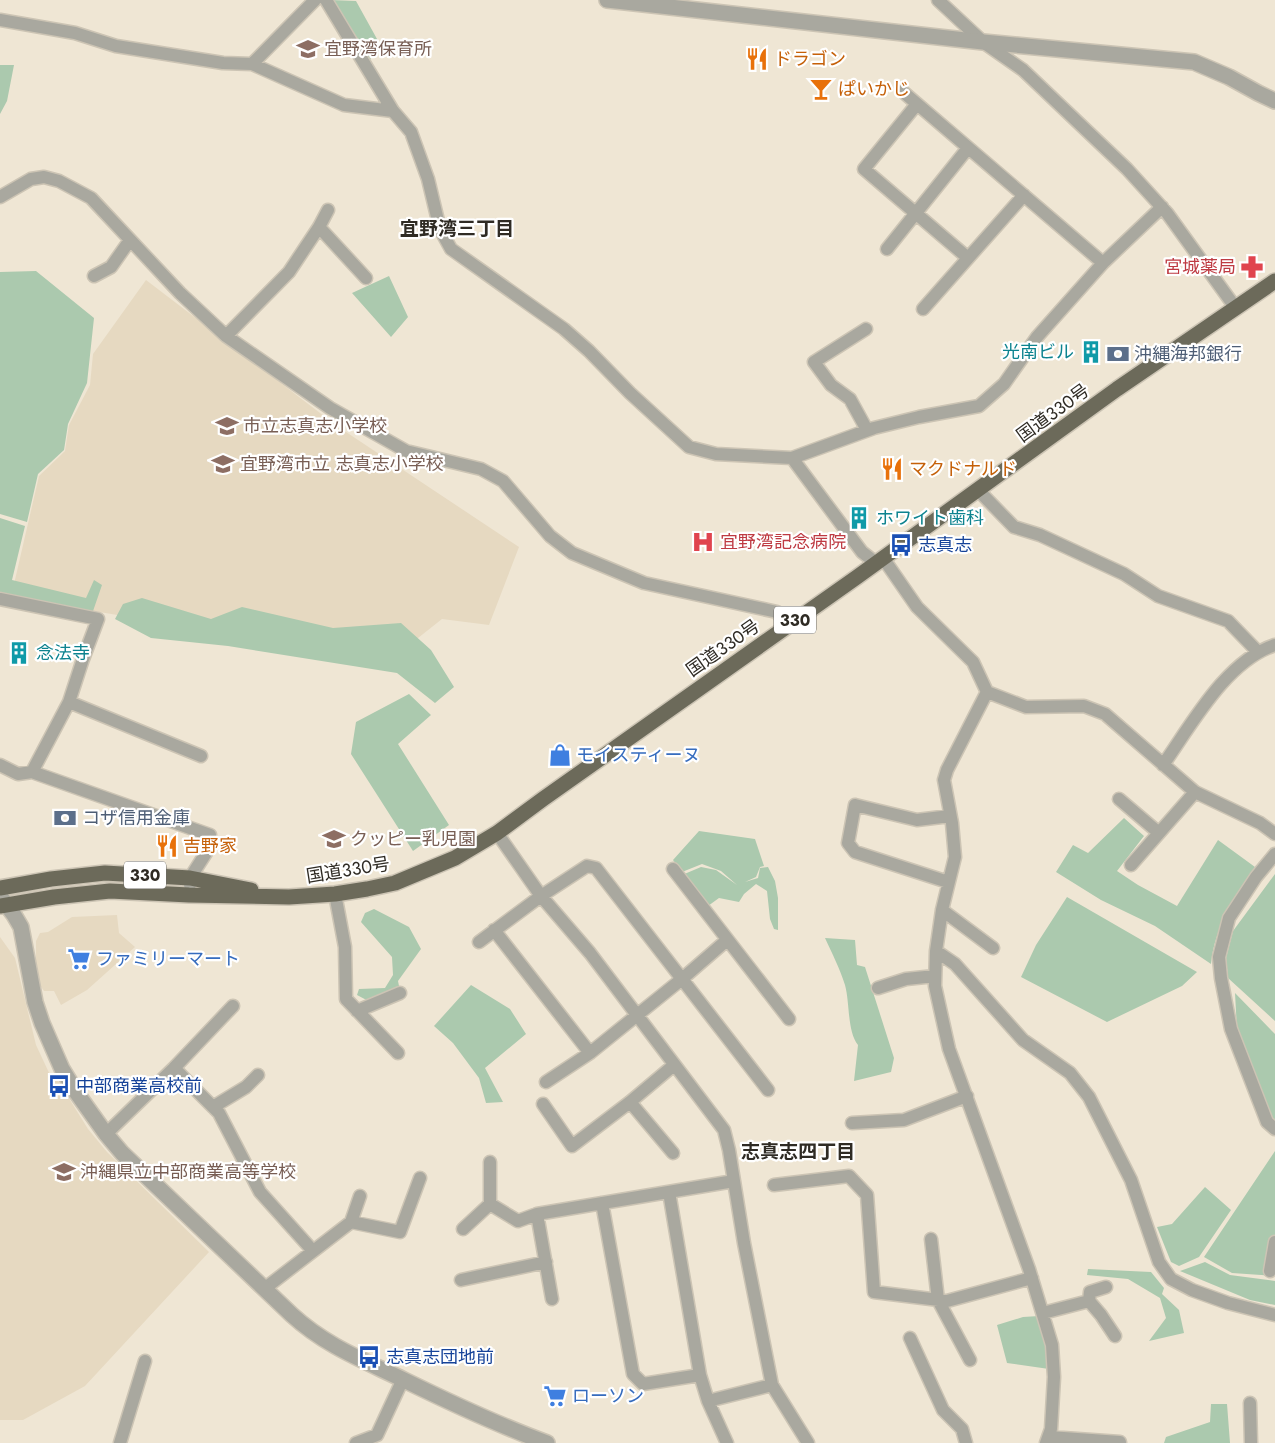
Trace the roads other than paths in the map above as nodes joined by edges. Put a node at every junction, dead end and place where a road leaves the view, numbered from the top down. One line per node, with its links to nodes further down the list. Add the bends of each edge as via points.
1 (315, 0): 8 (street)
2 (326, 0): 12 (street)
3 (607, 0): 5 (street)
4 (938, 0): 7 (street)
5 (695, 5): 7 (street)
6 (0, 20): 8 (street, via 75,33 116,46 223,63)
7 (983, 42): 10 (street, via 1194,62); 16 (street, via 1023,70)
8 (252, 64): 12 (street, via 344,105)
9 (902, 91): 11 (street)
10 (1275, 100)
11 (917, 104): 13 (street); 18 (street, via 864,169)
12 (393, 111): 32 (street, via 411,132 428,179 440,229 451,249 564,329 688,447 716,454)
13 (968, 148): 14 (street); 18 (street)
14 (1024, 195): 22 (street); 23 (street)
15 (0, 197): 20 (street, via 31,179 44,177 59,181 92,198)
16 (1162, 207): 23 (street); 27 (street)
17 (328, 210): 19 (street)
18 (916, 213): 21 (street); 22 (street)
19 (319, 227): 25 (street); 30 (street, via 289,272)
20 (130, 240): 24 (street, via 111,267); 30 (street, via 180,294)
21 (887, 249)
22 (968, 258): 28 (street)
23 (1103, 263): 31 (street, via 1038,337 1004,384 979,406)
24 (94, 276)
25 (366, 278)
26 (1275, 281): 27 (highway, 国道330号 / 330)
27 (1235, 308): 33 (highway, 国道330号 / 330)
28 (923, 309)
29 (866, 329): 31 (street, via 814,362 831,385 850,399)
30 (226, 336): 36 (street, via 330,408 406,451 481,469 503,481 550,536 572,553 644,583 777,612)
31 (867, 430): 32 (street)
32 (792, 458): 34 (street, via 862,552)
33 (978, 490): 34 (highway, 国道330号 / 330); 38 (street, via 1014,527 1040,535 1124,574 1158,596 1228,620)
34 (880, 561): 36 (highway, 国道330号 / 330); 39 (street, via 916,607 973,662)
35 (0, 598): 40 (street, via 98,619)
36 (787, 626): 48 (highway, 国道330号 / 330)
37 (1275, 645): 38 (street)
38 (1258, 652): 43 (street, via 1239,664 1215,691)
39 (987, 692): 43 (street, via 1026,707 1084,706 1105,714); 47 (street, via 944,780)
40 (70, 702): 41 (street); 44 (street)
41 (201, 756)
42 (0, 765): 44 (street, via 18,774)
43 (1163, 765): 45 (street)
44 (32, 772): 54 (street, via 210,834 206,853)
45 (1195, 792): 49 (street); 50 (street, via 1260,823)
46 (1119, 799): 49 (street)
47 (950, 816): 55 (street, via 955,857); 55 (street, via 918,820 855,806 848,842 855,852)
48 (497, 833): 57 (highway, 国道330号 / 330, via 455,858 395,882); 59 (street)
49 (1159, 833): 52 (street)
50 (1275, 834)
51 (1275, 854): 88 (street, via 1229,918 1219,957 1232,1029 1267,1122)
52 (1131, 866)
53 (673, 869): 64 (street)
54 (190, 878): 56 (highway, 国道330号 / 330, via 105,873); 58 (street); 60 (highway, 国道330号 / 330)
55 (948, 882): 62 (street)
56 (0, 888)
57 (335, 894): 60 (highway, 国道330号 / 330); 73 (street, via 345,947 346,999)
58 (189, 895): 60 (highway, 国道330号 / 330); 61 (highway, 国道330号 / 330, via 110,891)
59 (541, 896): 63 (street); 69 (street, via 587,866 596,868); 74 (street)
60 (289, 897)
61 (2, 902): 89 (street, via 21,927 35,1002 62,1070)
62 (942, 910): 66 (street); 67 (street)
63 (494, 930): 65 (street); 76 (street)
64 (727, 940): 69 (street); 75 (street)
65 (479, 942)
66 (993, 948)
67 (936, 952): 68 (street); 115 (street, via 955,964 1023,1040 1070,1073 1089,1097 1131,1180 1159,1262 1171,1279 1228,1303)
68 (936, 976): 70 (street, via 906,979); 83 (street, via 935,986 949,1049)
69 (682, 979): 74 (street); 82 (street)
70 (878, 988)
71 (400, 993): 73 (street)
72 (233, 1006): 79 (street)
73 (357, 1010): 77 (street)
74 (636, 1015): 76 (street); 78 (street)
75 (790, 1019)
76 (590, 1053): 81 (street)
77 (398, 1054)
78 (674, 1065): 84 (street); 93 (street, via 724,1130)
79 (174, 1068): 86 (street); 89 (street)
80 (258, 1075): 86 (street, via 246,1087)
81 (546, 1082)
82 (768, 1090)
83 (967, 1096): 87 (street, via 904,1120); 107 (street)
84 (630, 1102): 85 (street, via 572,1146); 90 (street)
85 (543, 1104)
86 (213, 1107): 104 (street, via 260,1192)
87 (852, 1123)
88 (1275, 1129)
89 (106, 1134): 110 (street, via 144,1175)
90 (674, 1153)
91 (490, 1162): 98 (street)
92 (420, 1178): 100 (street, via 400,1232)
93 (734, 1181): 95 (street); 122 (street)
94 (774, 1185): 112 (street, via 849,1176 867,1195 874,1292)
95 (669, 1192): 97 (street); 120 (street)
96 (360, 1196): 100 (street)
97 (602, 1203): 99 (street); 120 (street, via 633,1374 642,1384)
98 (490, 1204): 99 (street, via 518,1221); 101 (street)
99 (537, 1214): 105 (street)
100 (351, 1222): 104 (street)
101 (463, 1229)
102 (931, 1239): 112 (street)
103 (1275, 1242): 106 (street)
104 (313, 1250): 110 (street)
105 (546, 1262): 108 (street); 111 (street)
106 (1270, 1271)
107 (1032, 1278): 112 (street, via 947,1301); 114 (street)
108 (460, 1280)
109 (1106, 1287): 113 (street, via 1090,1292)
110 (264, 1289): 121 (street, via 331,1345)
111 (552, 1299)
112 (938, 1300): 118 (street)
113 (1089, 1301): 114 (street); 116 (street)
114 (1043, 1313): 125 (street, via 1052,1345 1054,1377)
115 (1275, 1315)
116 (1115, 1336)
117 (910, 1338): 131 (street, via 943,1410 962,1429)
118 (970, 1360)
119 (145, 1361): 126 (street)
120 (700, 1374): 123 (street)
121 (403, 1380): 127 (street, via 377,1435); 128 (street, via 476,1415)
122 (772, 1385): 123 (street); 130 (street)
123 (708, 1401): 129 (street)
124 (1250, 1403): 133 (street)
125 (1048, 1440): 132 (street)
126 (120, 1443)
127 (356, 1443)
128 (547, 1443)
129 (727, 1443)
130 (808, 1443)
131 (966, 1443)
132 (1120, 1443)
133 (1251, 1443)

